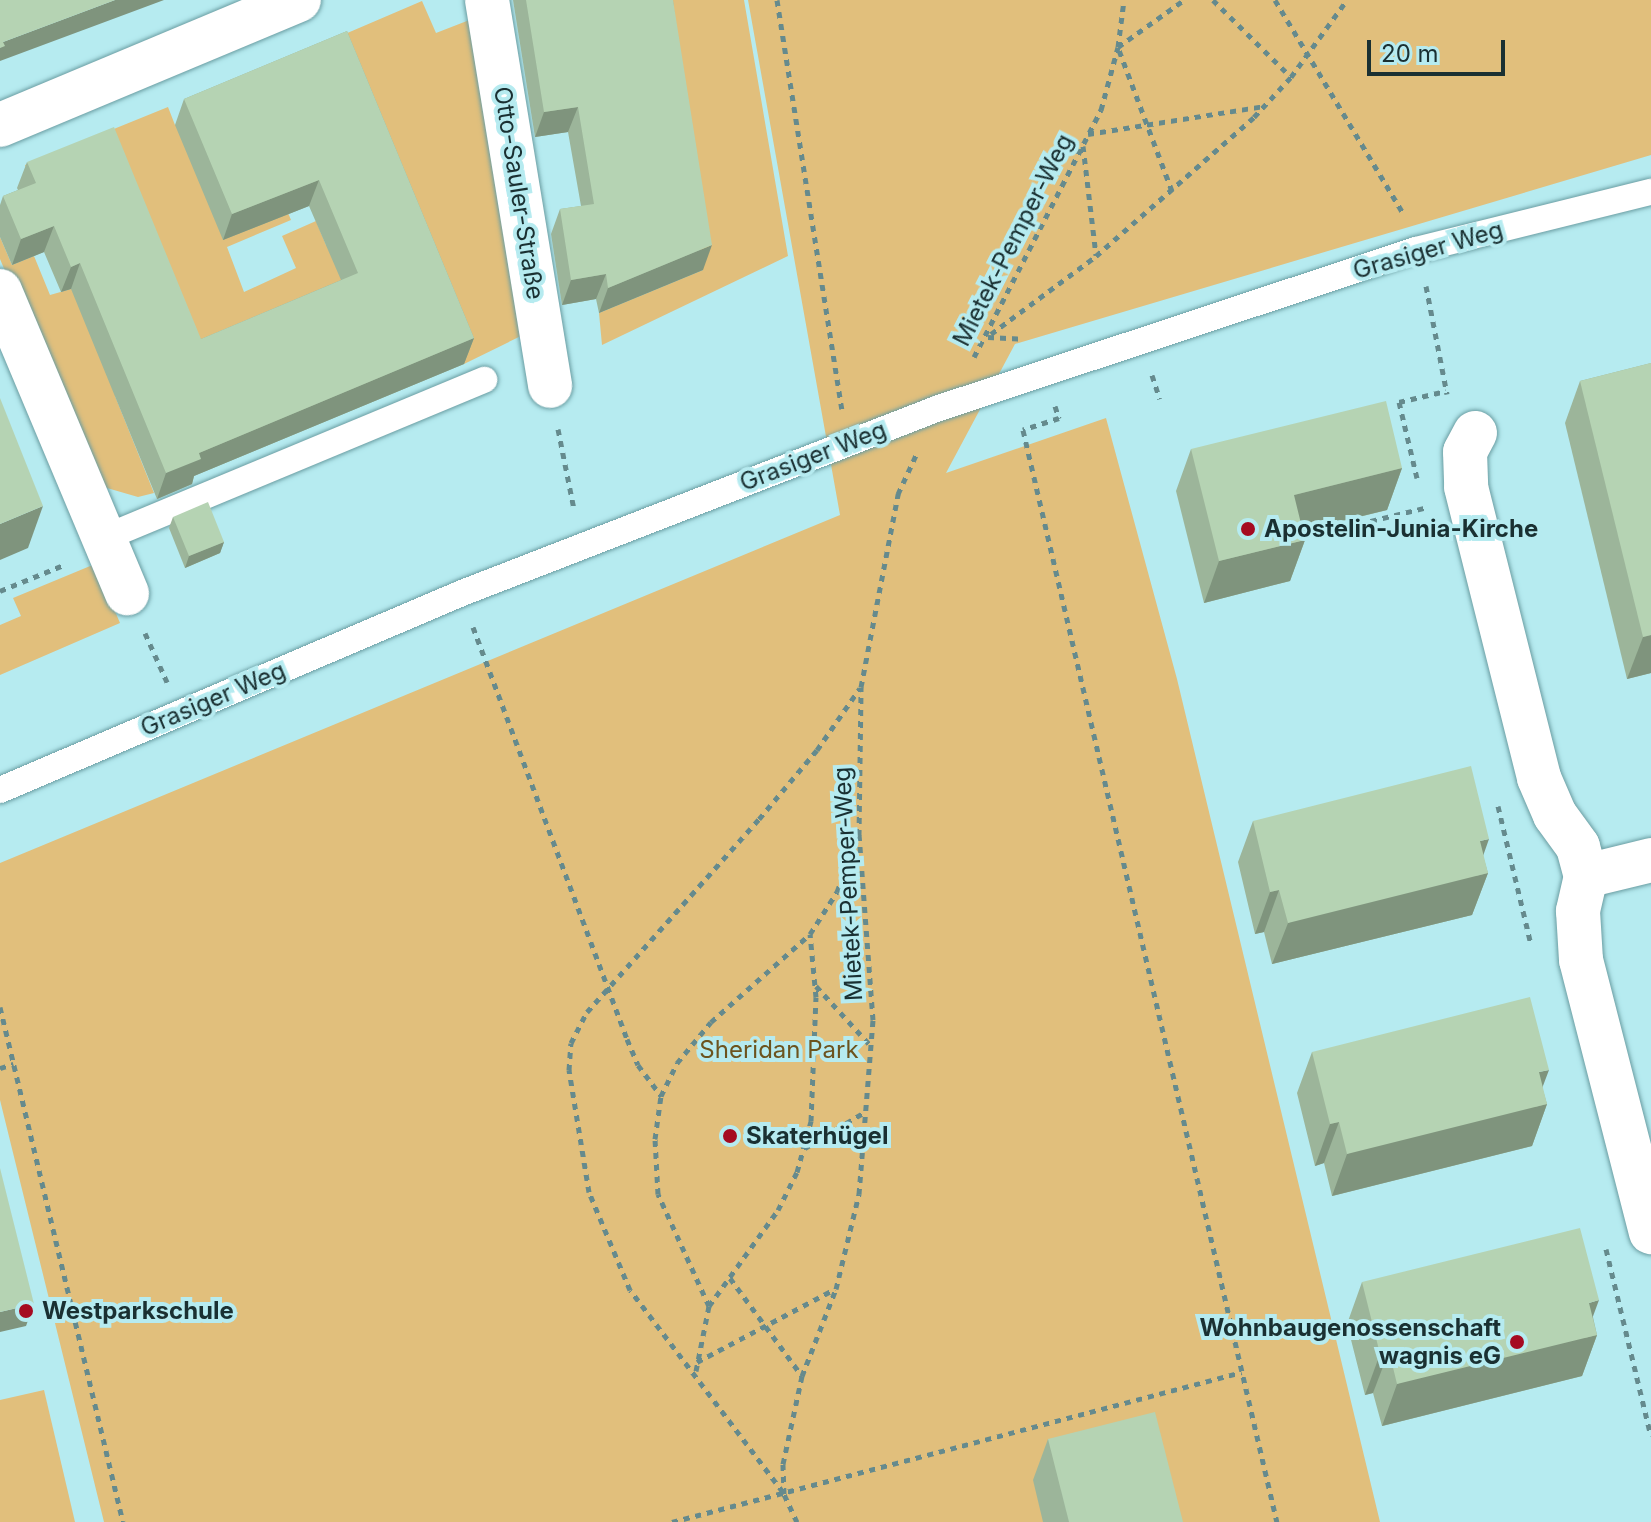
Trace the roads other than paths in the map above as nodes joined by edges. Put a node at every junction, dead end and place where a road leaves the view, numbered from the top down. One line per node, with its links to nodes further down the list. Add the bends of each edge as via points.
1 (299, 0): 3 (street)
2 (487, 0): 7 (street, Otto-Sauler-Straße)
3 (0, 125)
4 (1651, 192): 11 (lane, Grasiger Weg, via 1416,250 939,408 462,593)
5 (0, 291): 9 (street)
6 (484, 380): 9 (lane)
7 (550, 386)
8 (1470, 443): 13 (street, via 1466,487 1539,778 1555,815 1578,847)
9 (106, 543): 10 (street)
10 (127, 593)
11 (0, 790)
12 (1651, 860): 13 (street)
13 (1586, 876): 14 (street, via 1578,911 1581,960)
14 (1651, 1232)

